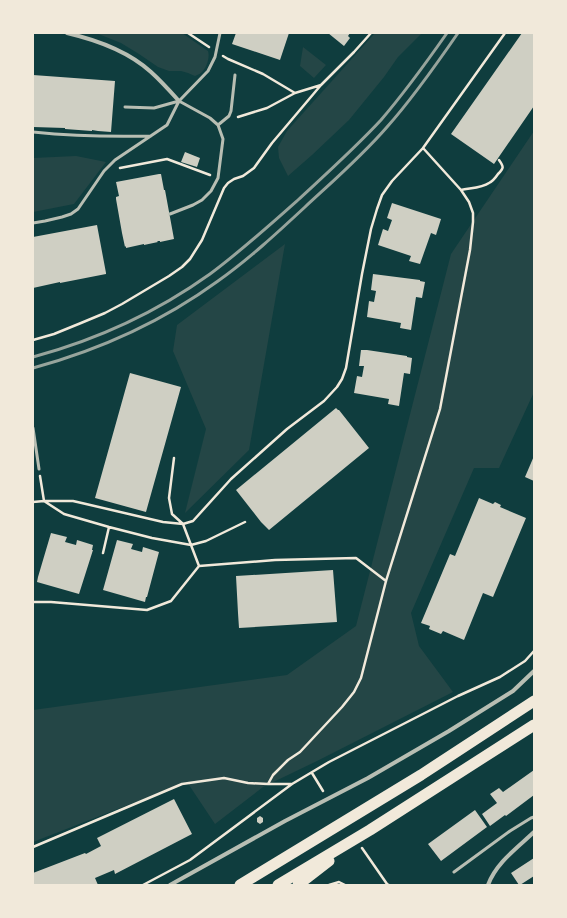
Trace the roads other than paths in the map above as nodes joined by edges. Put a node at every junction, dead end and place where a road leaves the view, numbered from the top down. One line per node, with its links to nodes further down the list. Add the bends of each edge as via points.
1 (67, 33): 4 (street, via 102,44 133,59 150,71)
2 (220, 33): 4 (lane, via 215,57 208,71)
3 (235, 75): 6 (lane, via 229,116)
4 (179, 101): 5 (lane, via 154,108); 6 (lane); 8 (lane, via 167,125)
5 (125, 107)
6 (218, 125): 9 (lane, via 223,139 218,178 211,191 193,206)
7 (33, 132): 8 (lane, via 115,137)
8 (151, 136): 10 (lane, via 115,160 104,171 78,209 62,218)
9 (170, 214)
10 (33, 223)
11 (33, 428): 12 (lane)
12 (39, 469)
13 (534, 671): 20 (street, via 513,691 455,727 368,778)
14 (534, 702): 21 (highway)
15 (534, 725): 17 (highway)
16 (534, 817): 19 (lane, via 510,831)
17 (370, 830): 22 (highway); 23 (highway)
18 (534, 832): 24 (street, via 505,859)
19 (454, 872)
20 (170, 885)
21 (240, 885)
22 (278, 885)
23 (298, 885)
24 (488, 885)

